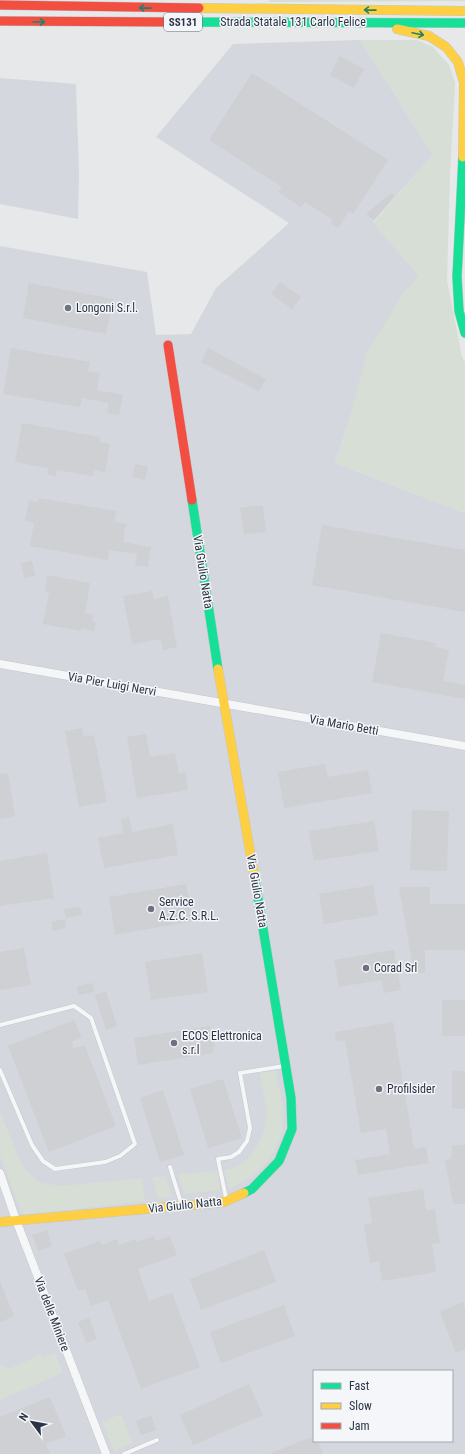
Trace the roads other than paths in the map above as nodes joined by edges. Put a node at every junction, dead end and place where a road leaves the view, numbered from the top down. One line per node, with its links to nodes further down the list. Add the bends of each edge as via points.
1 (251, 0): 3 (main road, via 193,2)
2 (0, 5): 3 (main road, Strada Statale 131 Carlo Felice / SS131, one-way to 2)
3 (184, 8): 4 (main road, Strada Statale 131 Carlo Felice / SS131, one-way to 3)
4 (465, 11)
5 (0, 21): 6 (main road, Strada Statale 131 Carlo Felice / SS131, one-way to 6)
6 (366, 23): 7 (main road, Strada Statale 131 Carlo Felice / SS131); 8 (main road, one-way to 8, via 430,36 446,47 458,62 464,83)
7 (465, 23)
8 (457, 277): 9 (main road); 10 (main road, via 459,311)
9 (465, 288)
10 (465, 333)
11 (168, 345): 13 (main road, Via Giulio Natta)
12 (0, 664): 13 (street, Via Pier Luigi Nervi)
13 (224, 704): 14 (street, Via Mario Betti); 16 (main road, Via Giulio Natta)
14 (465, 746)
15 (0, 1025): 17 (lane, via 74,1006 91,1018 134,1144 120,1156 105,1162 55,1169 43,1161 32,1145)
16 (286, 1065): 20 (main road, Via Giulio Natta, via 292,1129 279,1161 252,1189); 20 (lane, via 240,1073 250,1128 247,1141 239,1152 231,1157 218,1159)
17 (0, 1070)
18 (170, 1167): 21 (lane)
19 (0, 1173): 22 (street, Via delle Miniere)
20 (227, 1201): 21 (main road, Via Giulio Natta)
21 (181, 1206): 22 (main road, Via Giulio Natta)
22 (16, 1220): 23 (main road, Via Giulio Natta); 25 (street, Via delle Miniere)
23 (0, 1222)
24 (157, 1440): 26 (lane)
25 (106, 1454)
26 (124, 1454)

